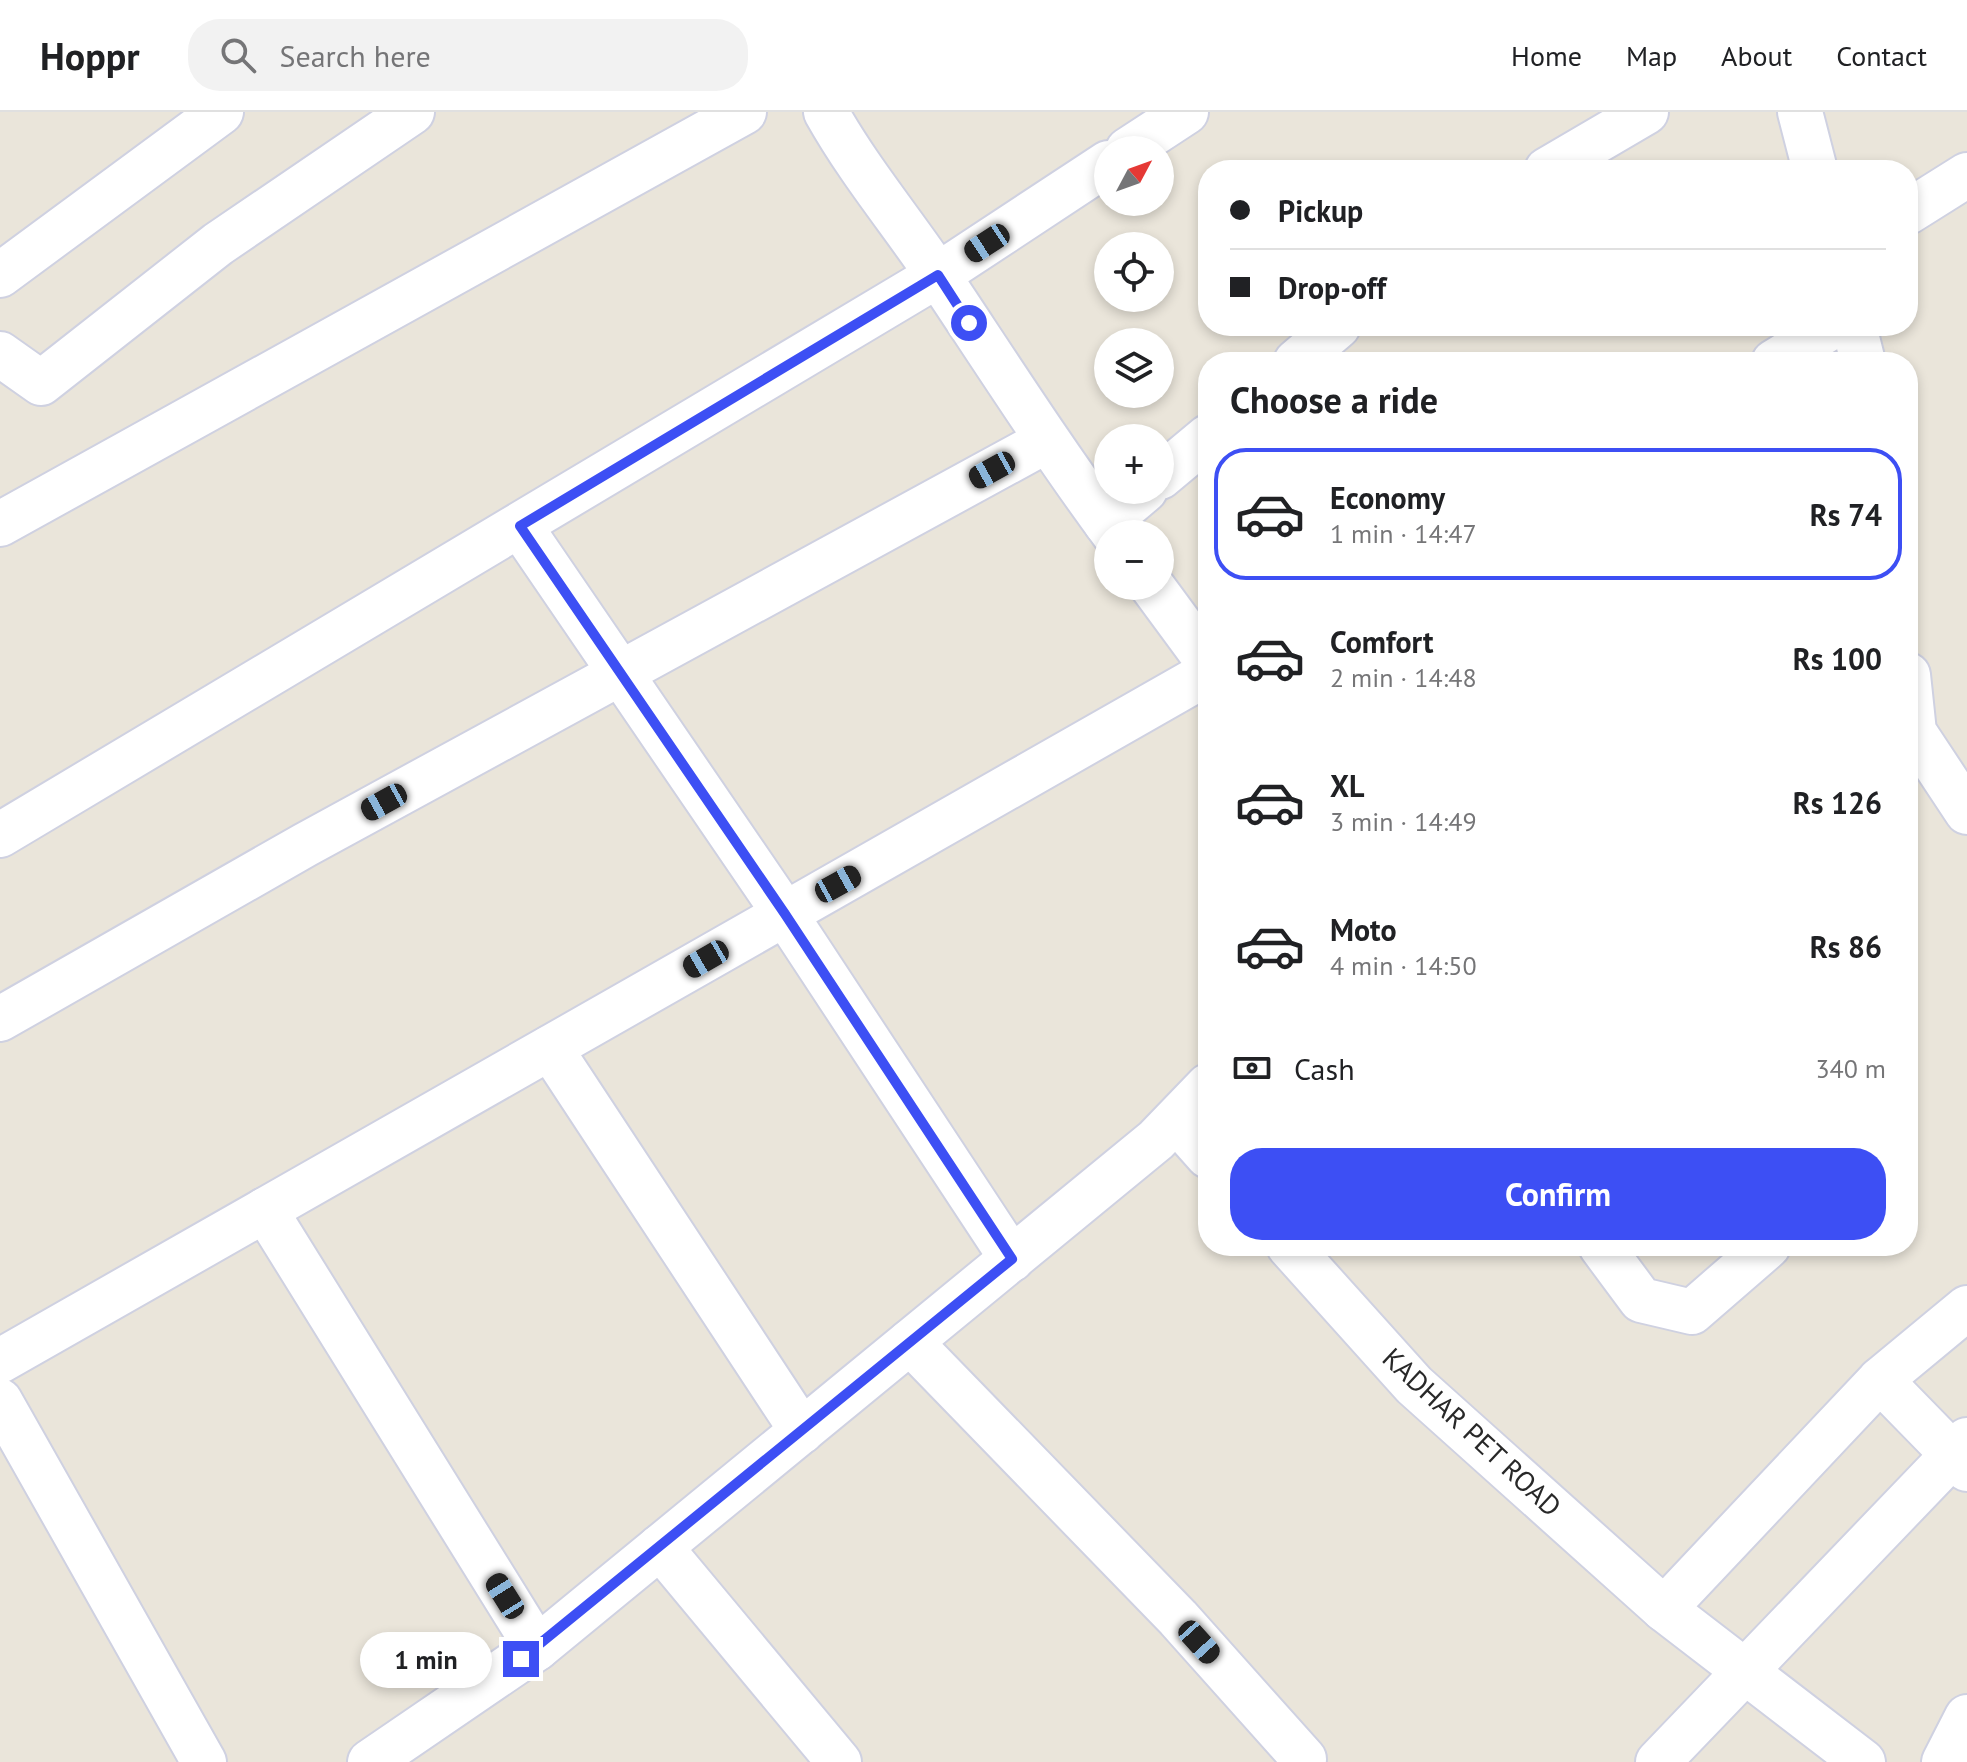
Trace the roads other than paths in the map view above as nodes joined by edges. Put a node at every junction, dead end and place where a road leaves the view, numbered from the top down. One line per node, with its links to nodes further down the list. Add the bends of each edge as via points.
1 (221, 112): 14 (street)
2 (412, 112): 20 (street, via 218,244 41,383)
3 (744, 112): 27 (street)
4 (826, 112): 15 (street)
5 (1186, 112): 8 (street)
6 (1646, 112): 9 (street)
7 (1800, 112): 10 (street)
8 (1149, 136)
9 (1564, 160)
10 (1812, 160)
11 (1094, 172): 15 (street)
12 (1967, 175): 13 (street)
13 (1918, 206)
14 (0, 275)
15 (938, 275): 21 (street); 28 (street)
16 (1326, 336): 18 (street)
17 (1817, 336): 19 (street)
18 (1308, 352)
19 (1790, 352)
20 (0, 354)
21 (1046, 441): 25 (street); 31 (street)
22 (1198, 445): 23 (street)
23 (1174, 465)
24 (1132, 504): 26 (street)
25 (1103, 520)
26 (1118, 520)
27 (0, 524)
28 (520, 526): 31 (street); 35 (street)
29 (1162, 600): 30 (street)
30 (1198, 648)
31 (621, 673): 36 (street); 37 (street)
32 (1198, 679): 36 (street)
33 (1918, 743): 34 (street)
34 (1967, 812)
35 (0, 835)
36 (785, 914): 38 (street); 46 (street)
37 (0, 1019)
38 (550, 1048): 42 (street); 52 (street)
39 (1198, 1097): 40 (street)
40 (1176, 1120): 41 (street); 46 (street)
41 (1198, 1145)
42 (265, 1210): 49 (street); 56 (street)
43 (1298, 1256): 55 (street, KADHAR PET ROAD, via 1414,1385)
44 (1608, 1256): 45 (street, via 1641,1300 1692,1312)
45 (1756, 1256)
46 (1012, 1259): 48 (street)
47 (1967, 1308): 50 (street)
48 (910, 1342): 52 (street); 59 (street, via 1178,1618)
49 (0, 1361)
50 (1880, 1380): 53 (street); 55 (street)
51 (0, 1401): 61 (street)
52 (802, 1431): 54 (street)
53 (1962, 1454): 57 (street)
54 (660, 1547): 56 (street); 62 (street)
55 (1664, 1609): 57 (street, KADHAR PET ROAD)
56 (537, 1648): 60 (street)
57 (1748, 1671): 63 (street); 64 (street, KADHAR PET ROAD)
58 (1967, 1717): 65 (street)
59 (1304, 1759)
60 (377, 1760)
61 (204, 1762)
62 (839, 1762)
63 (1658, 1762)
64 (1863, 1762)
65 (1944, 1762)

